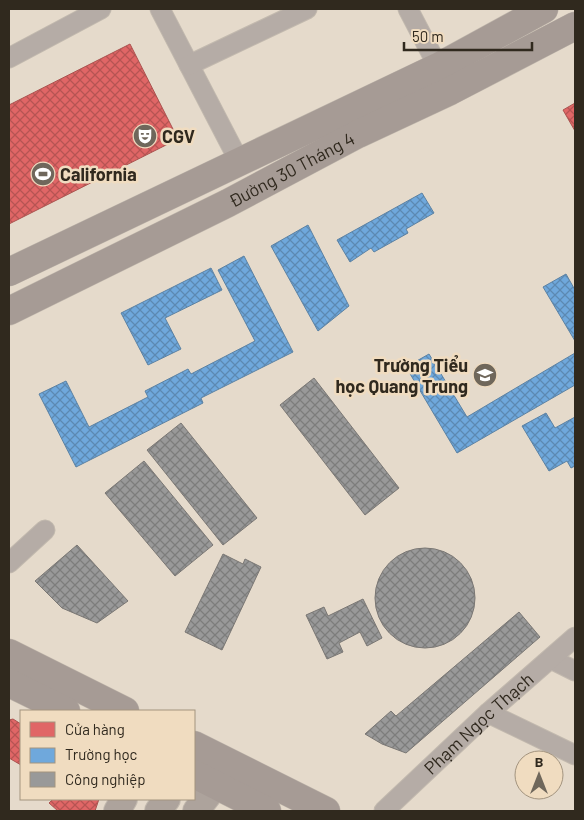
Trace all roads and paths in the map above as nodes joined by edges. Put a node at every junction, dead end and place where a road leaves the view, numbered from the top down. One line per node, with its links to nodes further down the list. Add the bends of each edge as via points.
1 (101, 9): 7 (street)
2 (160, 9): 8 (street)
3 (307, 9): 8 (street)
4 (408, 9): 9 (street)
5 (544, 9): 9 (main road, Đường 30 Tháng 4)
6 (575, 26): 9 (main road, Đường 30 Tháng 4)
7 (9, 58)
8 (189, 65): 10 (street)
9 (444, 79): 10 (main road, Đường 30 Tháng 4); 13 (main road, Đường 30 Tháng 4, via 358,134)
10 (239, 161): 11 (main road, Đường 30 Tháng 4)
11 (58, 248): 12 (main road, Đường 30 Tháng 4); 13 (main road)
12 (9, 272)
13 (74, 279): 14 (main road, Đường 30 Tháng 4)
14 (9, 311)
15 (44, 530): 16 (street)
16 (9, 563)
17 (575, 638): 19 (street, Phạm Ngọc Thạch)
18 (9, 653): 23 (main road)
19 (551, 659): 20 (street); 24 (street, Phạm Ngọc Thạch)
20 (575, 671)
21 (9, 684): 22 (main road)
22 (64, 710)
23 (123, 710)
24 (488, 713): 25 (street); 34 (street, Phạm Ngọc Thạch)
25 (575, 754)
26 (200, 763): 31 (main road); 32 (main road); 33 (main road, via 232,764)
27 (123, 800): 29 (main road)
28 (166, 800): 30 (main road)
29 (117, 811)
30 (158, 811)
31 (196, 811)
32 (267, 811)
33 (326, 811)
34 (384, 811)

